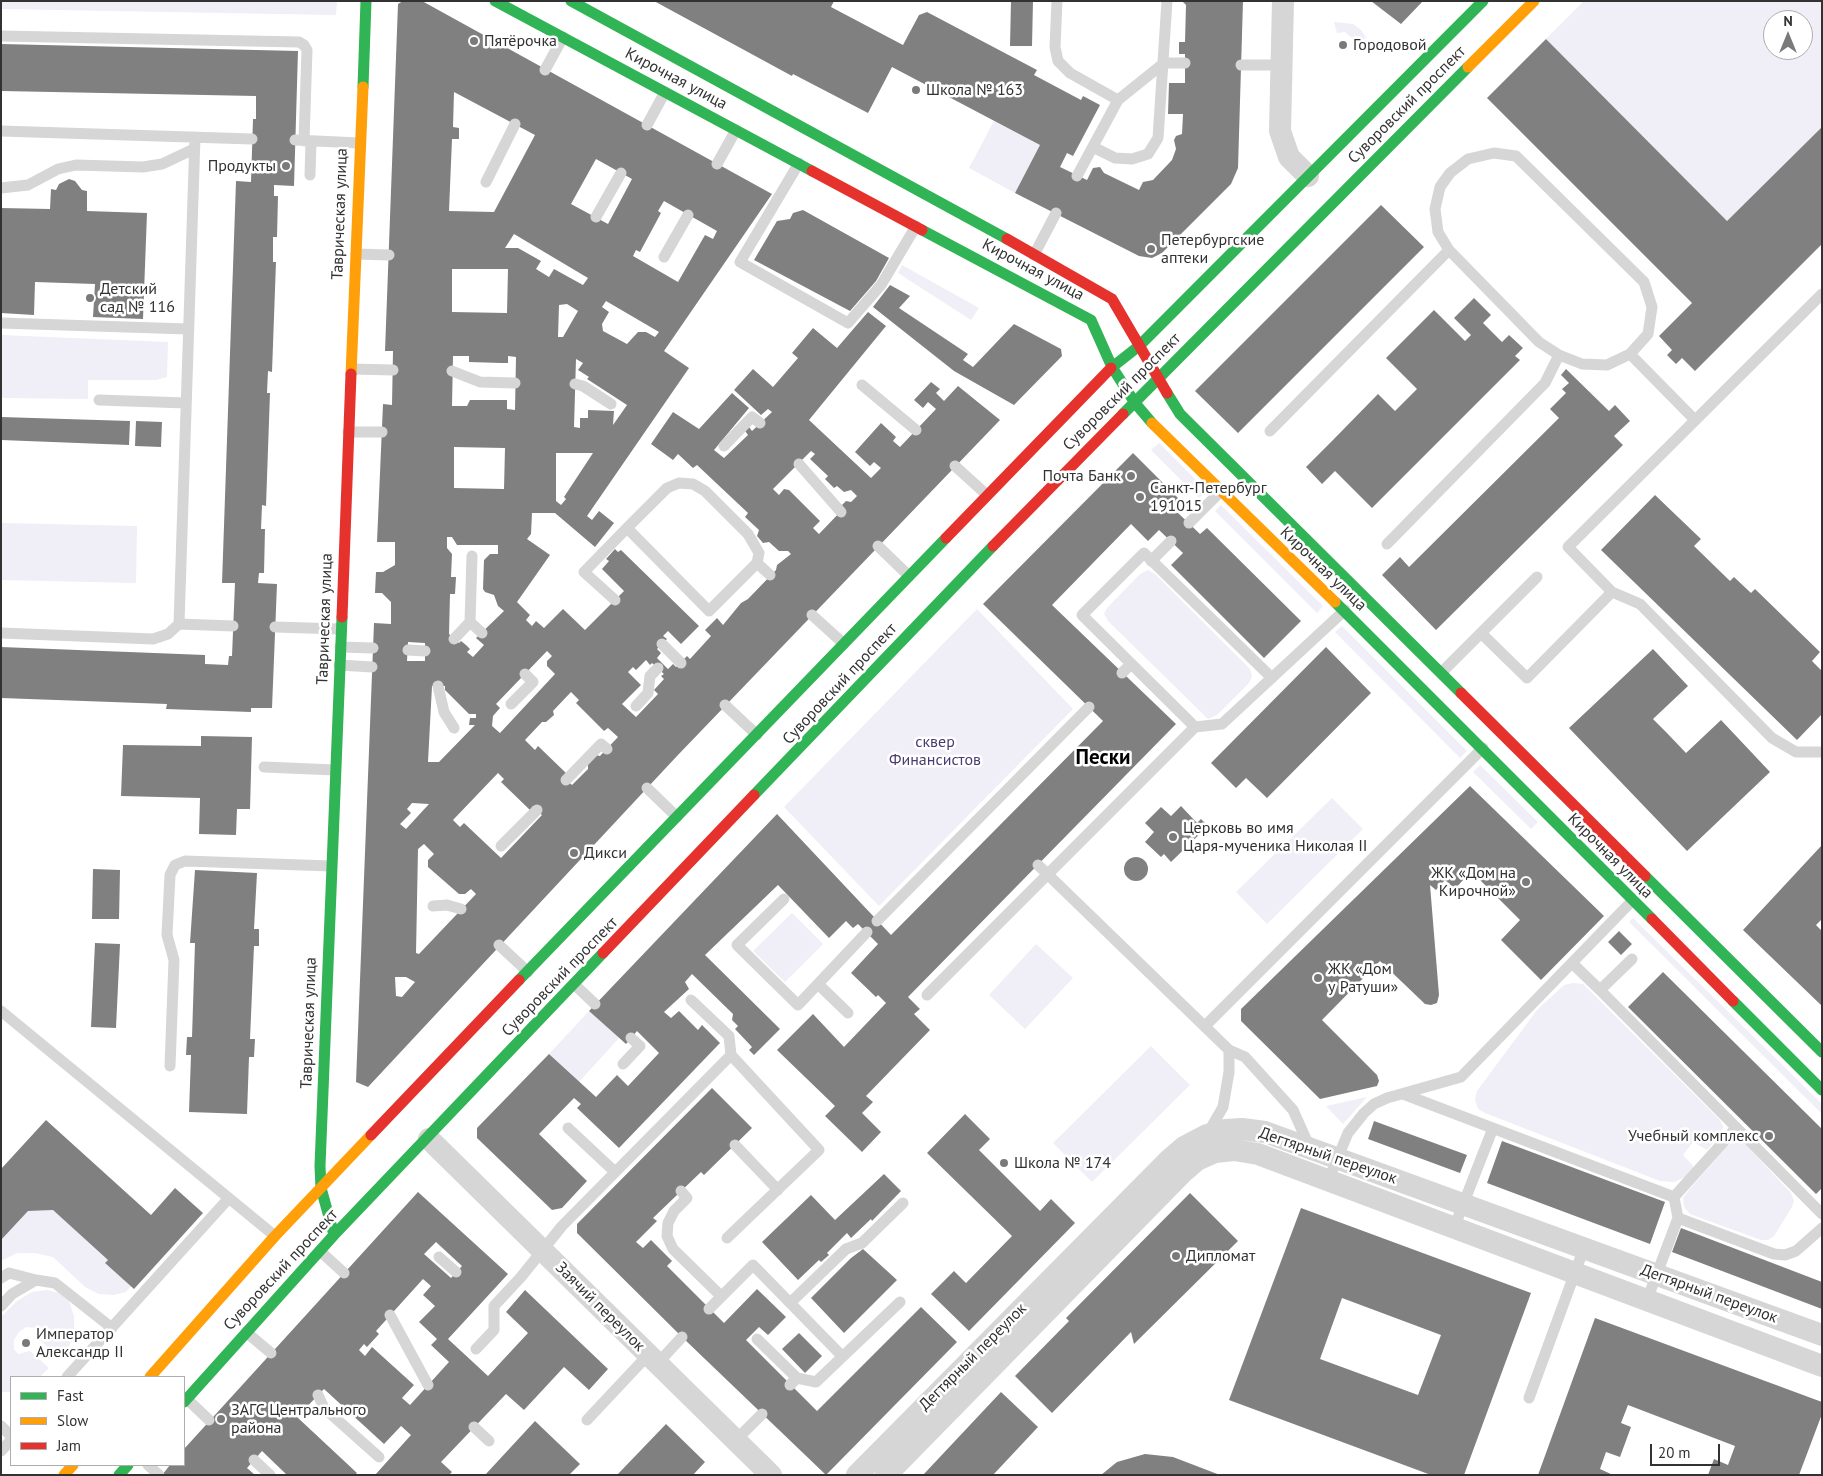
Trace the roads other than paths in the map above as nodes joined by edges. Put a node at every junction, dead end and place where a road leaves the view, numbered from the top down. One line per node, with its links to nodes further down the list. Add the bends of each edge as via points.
1 (366, 1): 25 (main road, Таврическая улица)
2 (495, 1): 10 (main road, Кирочная улица)
3 (571, 1): 41 (main road, Кирочная улица)
4 (1056, 1): 17 (lane, via 1058,61 1070,73)
5 (1167, 1): 11 (lane)
6 (1283, 1): 14 (street)
7 (1483, 1): 32 (main road, Суворовский проспект)
8 (1534, 1): 54 (main road, Суворовский проспект)
9 (1, 36): 23 (lane, via 299,42 307,50)
10 (563, 37): 15 (lane); 16 (main road, Кирочная улица)
11 (1164, 63): 12 (lane); 17 (lane); 26 (lane, via 1158,138 1148,154 1132,159 1115,158)
12 (1184, 63)
13 (1241, 65): 14 (lane)
14 (1281, 65): 32 (street, via 1280,131 1289,157)
15 (545, 70)
16 (665, 92): 19 (lane); 20 (main road, Кирочная улица)
17 (1118, 100): 26 (lane)
18 (515, 124): 33 (lane)
19 (647, 125)
20 (736, 130): 27 (lane); 28 (main road, Кирочная улица)
21 (1, 131): 24 (lane)
22 (252, 139): 24 (lane)
23 (303, 141): 25 (lane); 30 (lane)
24 (195, 143): 34 (lane, via 162,164 143,167 76,165 58,168 28,185); 46 (lane)
25 (359, 143): 40 (main road, Таврическая улица)
26 (1093, 147): 31 (lane)
27 (717, 164)
28 (799, 164): 38 (main road, Кирочная улица); 38 (lane, via 740,262 848,323 882,285)
29 (621, 173): 37 (lane)
30 (310, 175)
31 (1077, 176)
32 (1308, 176): 47 (main road, Суворовский проспект)
33 (486, 182)
34 (1, 188)
35 (1056, 214): 41 (lane)
36 (688, 215): 43 (lane)
37 (596, 217)
38 (917, 226): 50 (main road, Кирочная улица, via 1091,320)
39 (1450, 250): 48 (lane, via 1438,232 1435,209 1440,186 1468,159 1494,153 1516,156 1644,282 1652,307 1648,334); 49 (lane, via 1539,342); 65 (lane)
40 (354, 254): 42 (lane); 51 (main road, Таврическая улица)
41 (1034, 254): 47 (main road, Кирочная улица, via 1112,299)
42 (389, 255)
43 (664, 257)
44 (1822, 294): 62 (lane)
45 (1, 323): 46 (lane)
46 (188, 329): 59 (lane)
47 (1139, 346): 50 (main road, Суворовский проспект); 54 (main road, Кирочная улица)
48 (1630, 354): 49 (lane, via 1607,365 1582,364); 62 (lane)
49 (1558, 355): 77 (lane, via 1545,383)
50 (1112, 367): 60 (main road, Кирочная улица); 72 (main road, Суворовский проспект)
51 (350, 369): 52 (lane); 66 (main road, Таврическая улица)
52 (392, 370)
53 (452, 371): 55 (lane, via 480,382)
54 (1158, 380): 60 (main road, Суворовский проспект); 86 (main road, Кирочная улица, via 1180,414)
55 (515, 383)
56 (575, 384): 61 (lane)
57 (862, 385): 64 (lane)
58 (99, 400): 59 (lane)
59 (186, 403): 91 (lane)
60 (1135, 403): 71 (main road, Кирочная улица, via 1161,434); 149 (main road, Суворовский проспект, via 1020,517)
61 (611, 404)
62 (1695, 420): 85 (lane, via 1568,547)
63 (760, 423): 68 (lane, via 752,417)
64 (916, 430)
65 (1270, 431)
66 (348, 432): 67 (lane); 94 (main road, Таврическая улица)
67 (382, 432)
68 (724, 446)
69 (798, 464): 73 (lane)
70 (955, 466): 72 (lane)
71 (1221, 491): 74 (lane); 88 (main road, Кирочная улица)
72 (987, 495): 83 (main road, Суворовский проспект)
73 (841, 512)
74 (1189, 524)
75 (627, 528): 81 (lane, via 709,611); 81 (lane, via 667,488 679,483 693,484 705,491 748,534 759,553); 87 (lane, via 584,572)
76 (1171, 542): 80 (lane)
77 (1387, 544)
78 (878, 546): 83 (lane)
79 (472, 556): 90 (lane)
80 (1151, 561): 107 (lane, via 1144,553 1082,615); 113 (lane)
81 (757, 563): 82 (lane)
82 (770, 576)
83 (909, 576): 100 (main road, Суворовский проспект)
84 (1536, 577): 97 (lane)
85 (1612, 592): 97 (lane, via 1527,678); 125 (lane, via 1640,604 1772,738 1796,752)
86 (1361, 596): 88 (lane); 112 (main road, Кирочная улица)
87 (615, 600)
88 (1344, 611): 113 (lane); 124 (main road, Кирочная улица)
89 (812, 614): 100 (lane)
90 (470, 622): 95 (lane); 98 (lane)
91 (179, 624): 92 (lane); 96 (lane, via 168,634 154,639)
92 (233, 626)
93 (275, 627): 94 (lane)
94 (340, 629): 101 (main road, Таврическая улица)
95 (482, 632)
96 (1, 633)
97 (1481, 633): 112 (lane)
98 (454, 639)
99 (662, 644): 105 (lane)
100 (844, 644): 122 (main road, Суворовский проспект)
101 (340, 647): 102 (lane); 108 (main road, Таврическая улица)
102 (373, 648)
103 (408, 650): 104 (lane)
104 (425, 650)
105 (672, 654): 106 (lane); 117 (lane, via 650,676 648,693)
106 (681, 663)
107 (1131, 664): 110 (lane); 119 (lane)
108 (339, 665): 109 (lane); 127 (main road, Таврическая улица)
109 (372, 666)
110 (1122, 673)
111 (525, 674): 115 (lane, via 533,682)
112 (1440, 674): 121 (main road, Кирочная улица)
113 (1272, 678): 119 (lane, via 1222,724)
114 (438, 686): 120 (lane, via 444,712)
115 (511, 704)
116 (725, 705): 122 (lane)
117 (636, 706)
118 (1089, 707): 140 (lane)
119 (1194, 727): 135 (lane)
120 (454, 728)
121 (1499, 733): 124 (lane); 141 (main road, Кирочная улица)
122 (756, 735): 131 (main road, Суворовский проспект)
123 (607, 749): 128 (lane, via 601,744)
124 (1482, 750): 137 (main road, Кирочная улица); 156 (lane)
125 (1822, 752)
126 (264, 767): 127 (lane)
127 (335, 770): 134 (main road, Таврическая улица)
128 (566, 780)
129 (647, 788): 131 (lane)
130 (537, 810): 132 (lane)
131 (677, 817): 147 (main road, Суворовский проспект)
132 (501, 846)
133 (1038, 865): 135 (lane)
134 (331, 866): 162 (lane, via 185,861 175,865 170,875 167,935 174,960); 175 (main road, Таврическая улица)
135 (1048, 874): 151 (lane); 156 (lane)
136 (784, 899): 148 (lane, via 737,945 798,1005)
137 (1632, 901): 143 (main road, Кирочная улица); 146 (lane)
138 (433, 906): 139 (lane)
139 (461, 909)
140 (877, 921)
141 (1691, 923): 143 (lane); 159 (main road, Кирочная улица)
142 (867, 932): 148 (lane)
143 (1672, 942): 163 (main road, Кирочная улица)
144 (499, 945): 147 (lane)
145 (1632, 959): 150 (lane)
146 (1572, 963): 150 (lane); 164 (lane, via 1461,1077)
147 (528, 972): 175 (main road, Суворовский проспект)
148 (818, 984): 155 (lane)
149 (575, 985): 153 (lane); 169 (main road, Суворовский проспект)
150 (1600, 990): 167 (lane)
151 (927, 994)
152 (691, 1000): 160 (lane, via 729,1036)
153 (595, 1004)
154 (1, 1011): 179 (lane)
155 (848, 1013)
156 (1204, 1026): 158 (lane)
157 (631, 1038): 161 (lane, via 640,1046)
158 (1229, 1050): 168 (lane, via 1229,1072 1222,1107); 171 (lane, via 1245,1057 1293,1110)
159 (1822, 1052)
160 (731, 1055): 173 (lane, via 692,1101 641,1151); 176 (lane, via 819,1150)
161 (623, 1064)
162 (170, 1066)
163 (1822, 1090)
164 (1403, 1094): 166 (lane); 172 (lane, via 1374,1104 1364,1113 1348,1133)
165 (568, 1128): 173 (lane)
166 (1493, 1128): 178 (lane); 181 (lane)
167 (1736, 1128): 178 (lane); 182 (lane)
168 (1207, 1135): 171 (street, Дегтярный переулок, via 1242,1129 1265,1132); 186 (street, Дегтярный переулок, via 1174,1155)
169 (429, 1139): 187 (main road, Суворовский проспект); 191 (street, Заячий переулок)
170 (735, 1145): 176 (lane)
171 (1310, 1148): 172 (street, Дегтярный переулок)
172 (1338, 1158): 174 (lane); 181 (street, Дегтярный переулок)
173 (614, 1171): 191 (lane)
174 (1328, 1181): 184 (street, Дегтярный переулок); 186 (street, Дегтярный переулок, via 1258,1154 1234,1150 1214,1152 1197,1160)
175 (321, 1188): 187 (main road, Таврическая улица); 188 (main road, Суворовский проспект)
176 (778, 1190): 189 (lane)
177 (681, 1191): 200 (lane, via 687,1198 668,1223 667,1236 673,1249)
178 (1674, 1197): 183 (lane)
179 (229, 1198): 188 (lane); 207 (lane)
180 (903, 1203): 203 (lane, via 862,1243 846,1249)
181 (1464, 1204): 184 (lane); 190 (street, Дегтярный переулок)
182 (1822, 1214)
183 (1678, 1218): 185 (lane, via 1774,1254 1786,1255 1796,1251); 197 (lane)
184 (1454, 1228): 196 (street, Дегтярный переулок)
185 (1822, 1228)
186 (1108, 1234): 216 (street, Дегтярный переулок)
187 (334, 1235): 192 (main road, Суворовский проспект)
188 (275, 1236): 219 (main road, Суворовский проспект)
189 (727, 1238)
190 (1584, 1248): 196 (lane); 197 (street, Дегтярный переулок)
191 (543, 1250): 212 (lane, via 489,1303 494,1330); 215 (street, Заячий переулок)
192 (320, 1251): 195 (lane); 208 (main road, Суворовский проспект)
193 (439, 1257): 194 (lane)
194 (456, 1272)
195 (344, 1273)
196 (1575, 1274): 201 (street, Дегтярный переулок); 222 (lane)
197 (1656, 1274): 201 (lane); 209 (street, Дегтярный переулок)
198 (1, 1278): 199 (lane, via 9,1273)
199 (36, 1280): 204 (lane, via 12,1294); 207 (lane, via 55,1283)
200 (722, 1296): 203 (lane, via 753,1265); 205 (lane)
201 (1647, 1300): 217 (street, Дегтярный переулок)
202 (900, 1302): 214 (lane)
203 (790, 1303): 214 (lane)
204 (1, 1306)
205 (709, 1309)
206 (390, 1316): 220 (lane)
207 (112, 1328): 218 (lane)
208 (246, 1332): 213 (lane); 223 (main road, Суворовский проспект)
209 (1822, 1335)
210 (682, 1337): 215 (lane)
211 (757, 1339): 214 (lane, via 794,1382 816,1382)
212 (476, 1349)
213 (270, 1353)
214 (842, 1356)
215 (653, 1359): 226 (lane); 230 (street, Заячий переулок)
216 (986, 1359): 240 (street, Дегтярный переулок); 241 (street, Дегтярный переулок)
217 (1822, 1366)
218 (68, 1376)
219 (151, 1376)
220 (428, 1385)
221 (318, 1395): 234 (lane, via 324,1408)
222 (1530, 1398)
223 (185, 1401): 225 (lane)
224 (762, 1414): 230 (lane)
225 (209, 1420)
226 (587, 1420)
227 (1, 1426): 229 (lane)
228 (474, 1427): 232 (lane)
229 (10, 1435)
230 (736, 1440): 239 (street, Заячий переулок)
231 (10, 1441): 233 (lane)
232 (489, 1441)
233 (1, 1451)
234 (379, 1457)
235 (254, 1460): 238 (lane)
236 (149, 1466): 237 (lane)
237 (159, 1475)
238 (270, 1475)
239 (771, 1475)
240 (857, 1475)
241 (886, 1475)

